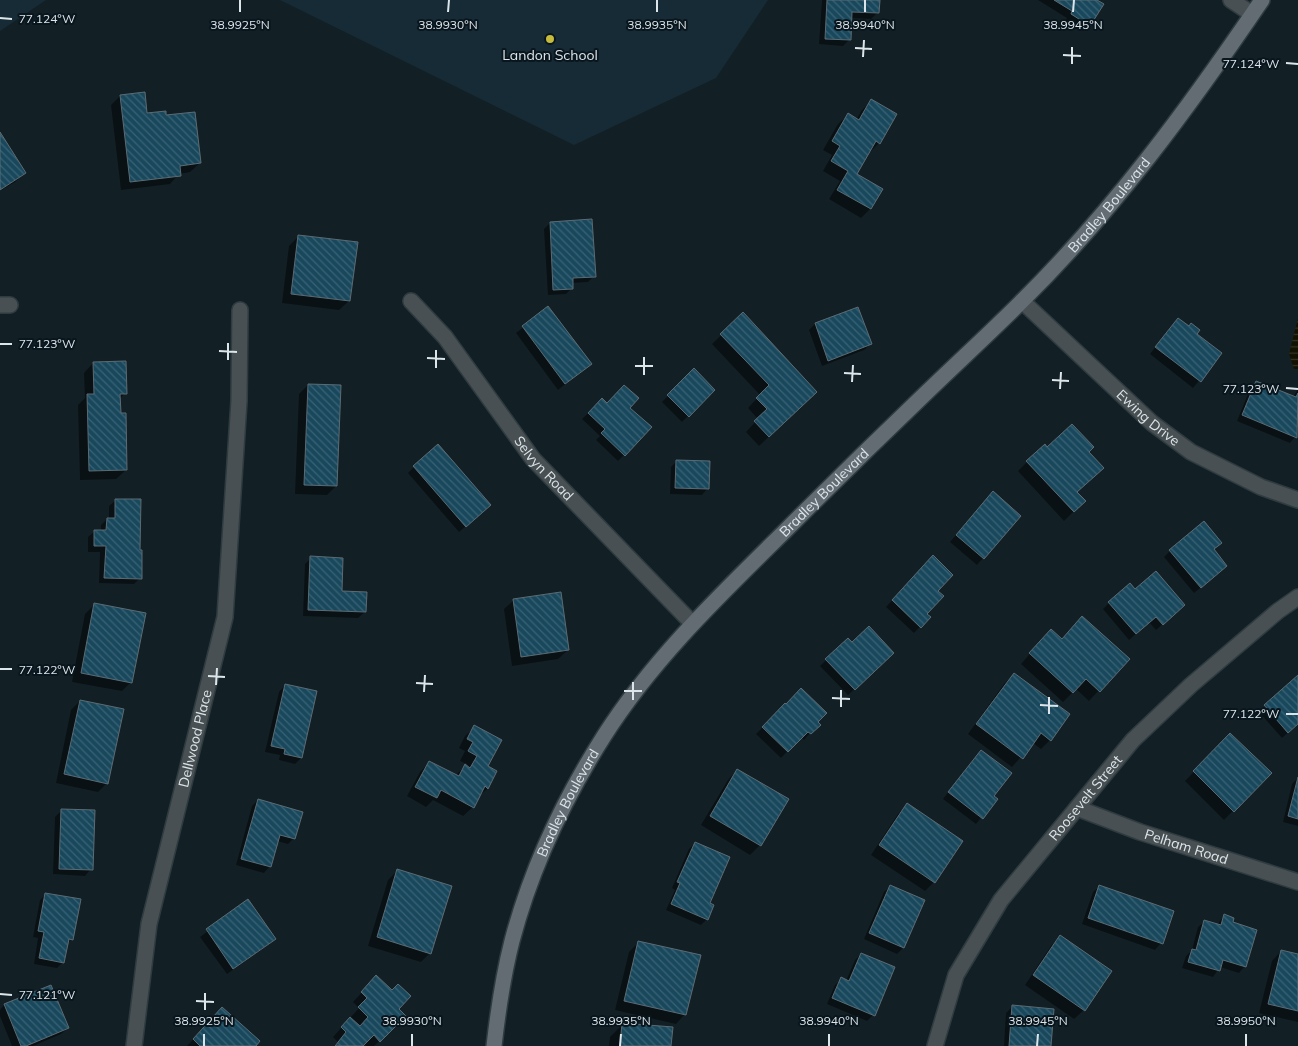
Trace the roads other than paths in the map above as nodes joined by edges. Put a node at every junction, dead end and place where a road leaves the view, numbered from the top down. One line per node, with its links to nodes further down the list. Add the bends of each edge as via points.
1 (1231, 0): 3 (street)
2 (1262, 0): 3 (main road, Bradley Boulevard)
3 (1252, 14): 5 (main road, Bradley Boulevard, via 1114,202)
4 (411, 301): 9 (street, Selvyn Road, via 445,337 532,459)
5 (1022, 301): 7 (street, Ewing Drive, via 1152,423 1191,452 1262,487); 9 (main road, Bradley Boulevard)
6 (240, 310): 12 (street, Dellwood Place, via 239,401 225,617 149,924)
7 (1298, 500)
8 (1298, 597): 10 (street, Roosevelt Street, via 1191,685 1133,740)
9 (692, 623): 13 (main road, Bradley Boulevard, via 634,693 604,736 552,832 512,940)
10 (1077, 808): 11 (street, Pelham Road, via 1140,832); 14 (street, Roosevelt Street, via 1001,900 956,975)
11 (1298, 882)
12 (134, 1046)
13 (494, 1046)
14 (935, 1046)

